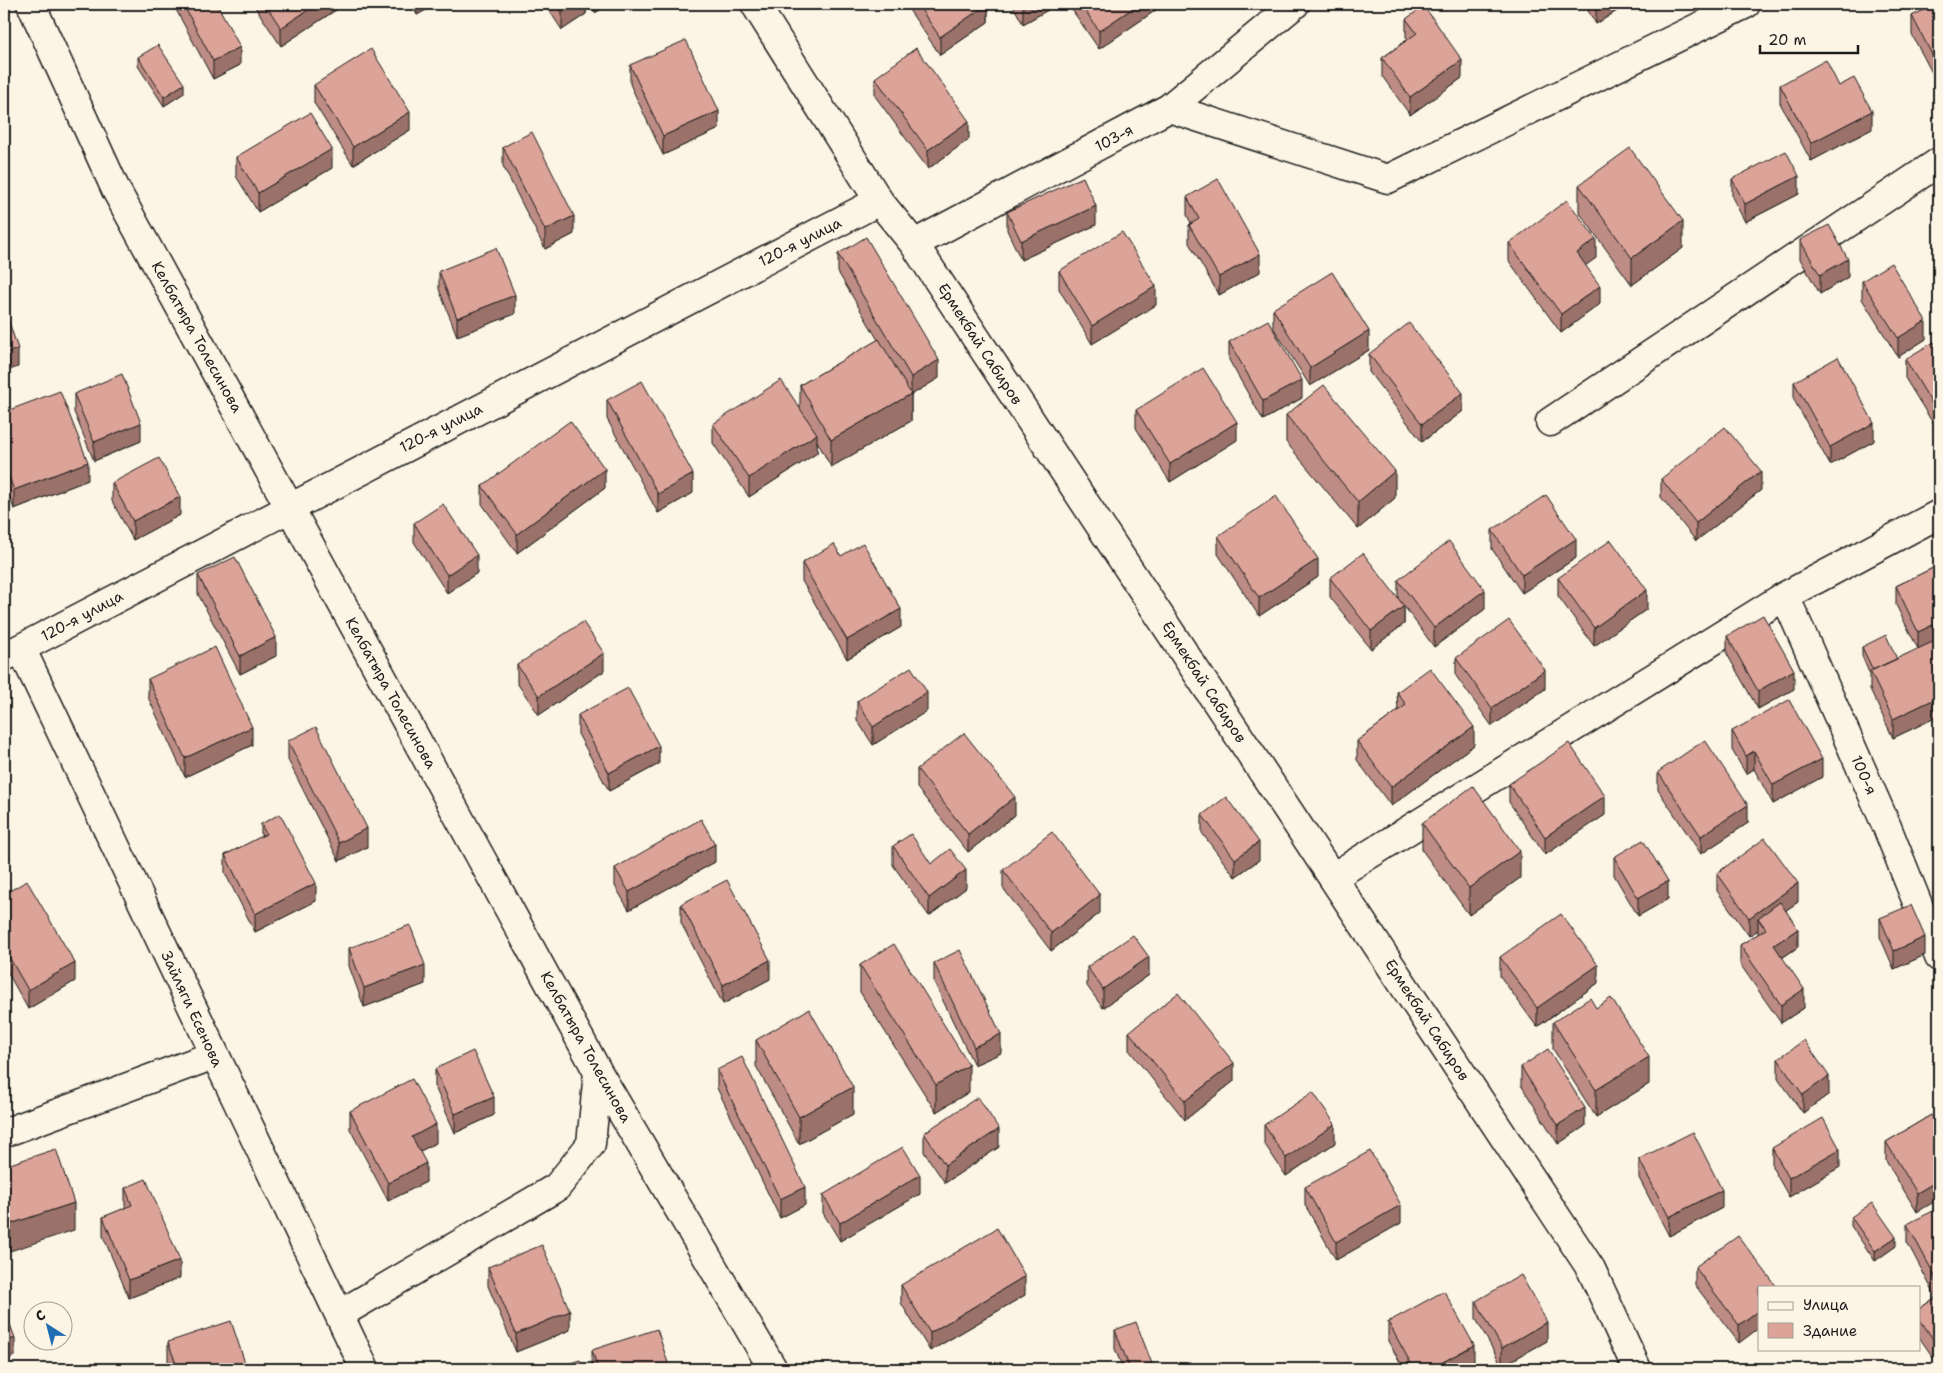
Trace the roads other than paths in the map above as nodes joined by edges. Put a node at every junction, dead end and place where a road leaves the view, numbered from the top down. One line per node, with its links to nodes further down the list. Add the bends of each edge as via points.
1 (31, 4): 10 (street, Келбатыра Толесинова, via 116,190)
2 (754, 4): 7 (street, Ермекбай Сабиров)
3 (1295, 4): 5 (street, 103-я)
4 (1746, 4): 5 (street, via 1388,179)
5 (1169, 108): 8 (street, 103-я)
6 (1939, 162): 9 (street)
7 (879, 201): 8 (street, Ермекбай Сабиров); 10 (street, 120-я улица)
8 (914, 244): 14 (street, Ермекбай Сабиров)
9 (1550, 422)
10 (289, 507): 13 (street, 120-я улица); 17 (street, Келбатыра Толесинова)
11 (1939, 514): 12 (street)
12 (1785, 596): 14 (street); 15 (street, 100-я, via 1887,827)
13 (12, 652): 16 (street, Зайляги Есенова)
14 (1333, 877): 22 (street, Ермекбай Сабиров, via 1591,1269)
15 (1939, 957)
16 (214, 1055): 18 (street); 19 (street, Зайляги Есенова)
17 (598, 1072): 19 (street, via 591,1144 557,1187); 21 (street, Келбатыра Толесинова)
18 (4, 1133)
19 (340, 1314): 20 (street, Зайляги Есенова)
20 (365, 1369)
21 (774, 1369)
22 (1637, 1369)

